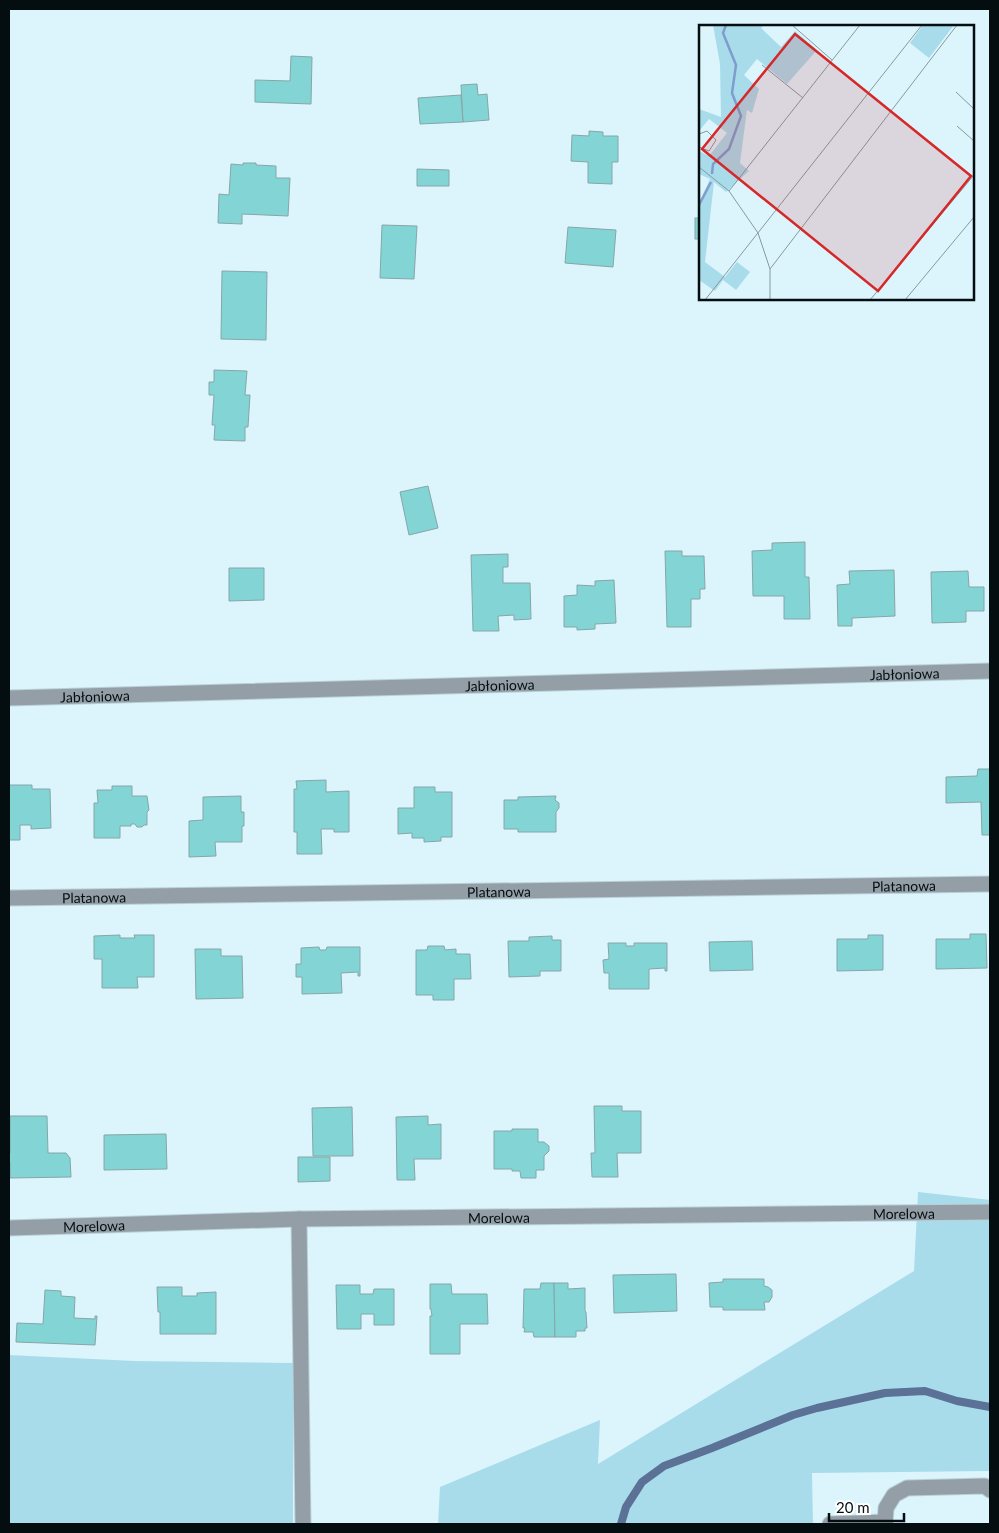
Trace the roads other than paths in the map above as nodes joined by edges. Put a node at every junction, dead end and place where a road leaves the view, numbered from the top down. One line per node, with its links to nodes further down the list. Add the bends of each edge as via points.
1 (990, 671): 2 (street, Jabłoniowa)
2 (9, 698)
3 (990, 884): 4 (street, Platanowa)
4 (9, 898)
5 (990, 1212): 6 (street, Morelowa)
6 (299, 1218): 7 (street, Morelowa); 10 (street)
7 (9, 1228)
8 (990, 1490): 9 (street, via 985,1486 907,1488 894,1495 886,1508)
9 (885, 1523): 11 (street)
10 (303, 1524)
11 (830, 1524)

